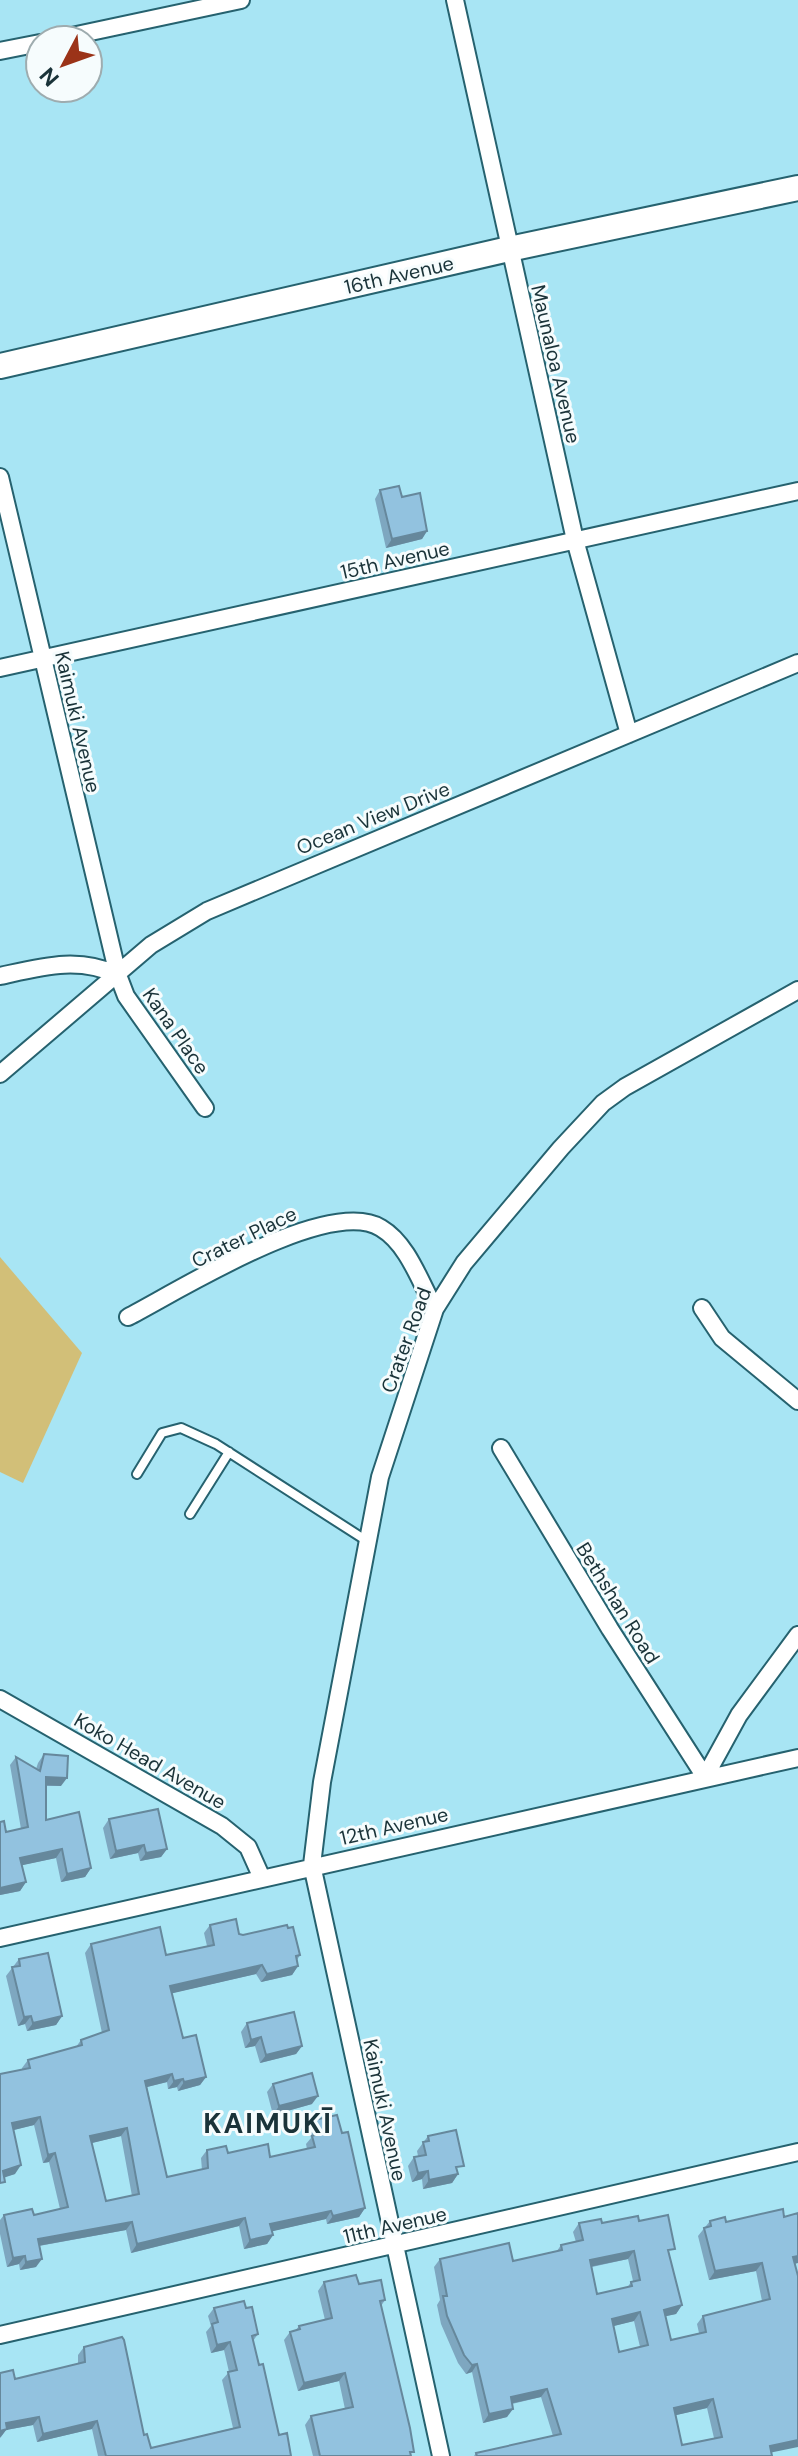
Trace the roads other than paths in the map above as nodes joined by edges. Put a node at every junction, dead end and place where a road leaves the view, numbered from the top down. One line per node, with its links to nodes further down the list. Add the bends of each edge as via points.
1 (241, 0): 3 (street)
2 (455, 0): 7 (street, Maunaloa Avenue)
3 (104, 29)
4 (24, 46): 5 (street)
5 (0, 51)
6 (798, 188): 7 (street, 16th Avenue)
7 (509, 249): 8 (street, 16th Avenue); 11 (street, Maunaloa Avenue)
8 (0, 366)
9 (0, 477): 12 (street, Kaimuki Avenue)
10 (798, 491): 11 (street, 15th Avenue)
11 (575, 540): 12 (street, 15th Avenue); 15 (street, Maunaloa Avenue)
12 (43, 659): 14 (street, 15th Avenue); 16 (street, Kaimuki Avenue)
13 (798, 663): 15 (street, Ocean View Drive)
14 (0, 668)
15 (629, 734): 16 (street, Ocean View Drive, via 237,896 177,927)
16 (118, 975): 17 (street, via 68,963); 19 (street, Ocean View Drive); 20 (street, Kana Place, via 126,996)
17 (0, 976)
18 (798, 990): 22 (street, Crater Road, via 603,1103 464,1263)
19 (0, 1074)
20 (205, 1108)
21 (702, 1308): 24 (street, via 722,1338)
22 (435, 1309): 23 (street, Crater Place, via 394,1238 363,1220 341,1220 295,1232); 29 (street, Crater Road, via 380,1477)
23 (128, 1317)
24 (798, 1401)
25 (501, 1448): 33 (street, Bethshan Road)
26 (229, 1452): 27 (lane, via 181,1428 162,1433); 28 (lane); 29 (lane)
27 (137, 1474)
28 (190, 1514)
29 (367, 1541): 34 (street, Crater Road, via 328,1744)
30 (798, 1635): 33 (street, via 739,1715)
31 (0, 1699): 35 (street, Koko Head Avenue, via 229,1830 248,1847)
32 (798, 1758): 33 (street, 12th Avenue)
33 (705, 1777): 34 (street, 12th Avenue)
34 (312, 1865): 35 (street, 12th Avenue); 38 (street, Kaimuki Avenue)
35 (261, 1876): 36 (street, 12th Avenue)
36 (0, 1938)
37 (798, 2152): 38 (street, 11th Avenue)
38 (394, 2246): 39 (street, 11th Avenue); 40 (street, Kaimuki Avenue)
39 (0, 2335)
40 (441, 2456)

